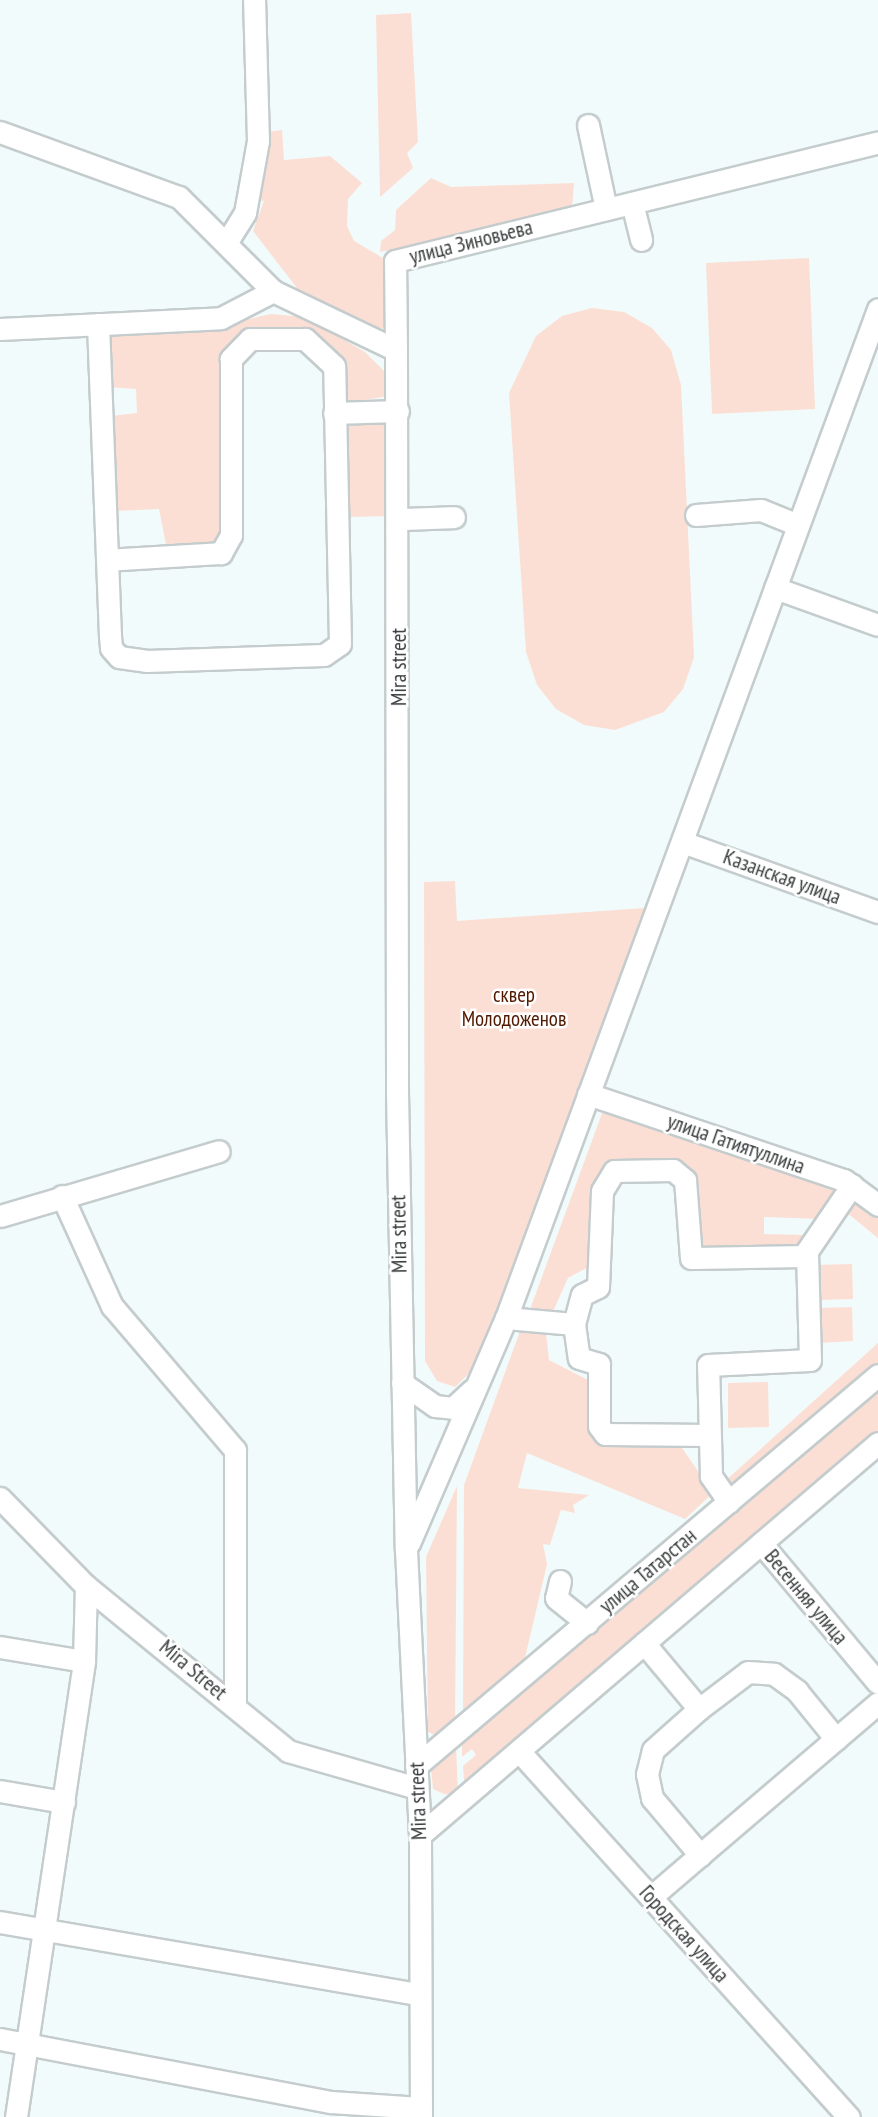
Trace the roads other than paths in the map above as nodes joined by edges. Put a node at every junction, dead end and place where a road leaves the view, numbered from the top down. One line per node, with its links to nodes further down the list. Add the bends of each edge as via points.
1 (254, 0): 7 (street, via 258,141 244,213)
2 (589, 125): 6 (street)
3 (0, 132): 7 (street, via 179,197)
4 (878, 142): 5 (street, улица Зиновьева)
5 (632, 203): 6 (street, улица Зиновьева); 8 (street)
6 (606, 209): 14 (street, улица Зиновьева, via 395,261)
7 (228, 240): 9 (street)
8 (641, 240)
9 (273, 291): 11 (street, via 221,318); 14 (street)
10 (878, 309): 13 (street)
11 (98, 324): 12 (street); 21 (street)
12 (0, 329)
13 (874, 335): 20 (street)
14 (396, 350): 15 (street, Mira street)
15 (398, 411): 16 (street); 19 (street, Mira street)
16 (334, 413): 21 (street, via 334,366 315,344 285,335 242,344 229,370 226,548 213,557); 21 (street, via 342,630 335,651 119,656 111,648)
17 (696, 515): 20 (street, via 761,510)
18 (454, 517): 19 (street)
19 (400, 519): 36 (street, Mira street, via 397,1092)
20 (798, 525): 22 (street)
21 (107, 560)
22 (775, 589): 23 (street); 24 (street)
23 (878, 625)
24 (685, 843): 25 (street, Казанская улица); 26 (street)
25 (878, 912)
26 (588, 1094): 28 (street, улица Гатиятуллина); 33 (street)
27 (219, 1151): 29 (street)
28 (852, 1185): 30 (street, улица Гатиятуллина); 32 (street)
29 (62, 1196): 31 (street); 52 (street, via 112,1306 235,1450)
30 (878, 1205)
31 (0, 1216)
32 (807, 1256): 34 (street, via 691,1258 685,1180 673,1170 614,1171 602,1191 598,1287 582,1295); 38 (street, via 810,1360 708,1365)
33 (506, 1318): 34 (street); 37 (street)
34 (574, 1324): 38 (street, via 579,1358 599,1364 599,1426 605,1434)
35 (878, 1375): 41 (street, улица Татарстан)
36 (402, 1383): 37 (street, via 435,1406 453,1408); 43 (street, Mira street)
37 (477, 1386): 43 (street)
38 (709, 1435): 41 (street, via 711,1476)
39 (878, 1443): 42 (street)
40 (0, 1498): 45 (street, Mira Street)
41 (729, 1502): 46 (street, улица Татарстан)
42 (761, 1543): 47 (street); 50 (street, Весенняя улица)
43 (406, 1550): 56 (street, Mira street)
44 (560, 1581): 46 (street, via 556,1598)
45 (86, 1586): 49 (street); 52 (street, Mira Street)
46 (587, 1623): 56 (street, улица Татарстан)
47 (644, 1643): 53 (street); 55 (street)
48 (0, 1647): 49 (street)
49 (84, 1661): 59 (street)
50 (878, 1683)
51 (878, 1703): 54 (street)
52 (234, 1704): 57 (street, Mira Street, via 288,1751)
53 (699, 1709): 54 (street, via 748,1672 774,1674 797,1691); 61 (street, via 657,1744 647,1774 652,1798)
54 (836, 1739): 61 (street)
55 (519, 1751): 60 (street); 62 (street, Городская улица)
56 (416, 1766): 57 (street, Mira street)
57 (418, 1788): 60 (street, Mira street)
58 (0, 1791): 59 (street)
59 (64, 1802): 64 (street)
60 (420, 1835): 65 (street, Mira street)
61 (700, 1856): 62 (street)
62 (651, 1897): 70 (street, Городская улица)
63 (0, 1922): 64 (street)
64 (48, 1930): 65 (street); 67 (street)
65 (418, 1994): 68 (street, Mira street)
66 (0, 2039): 67 (street)
67 (28, 2044): 68 (street, via 331,2102); 69 (street)
68 (421, 2113)
69 (16, 2117)
70 (849, 2117)

